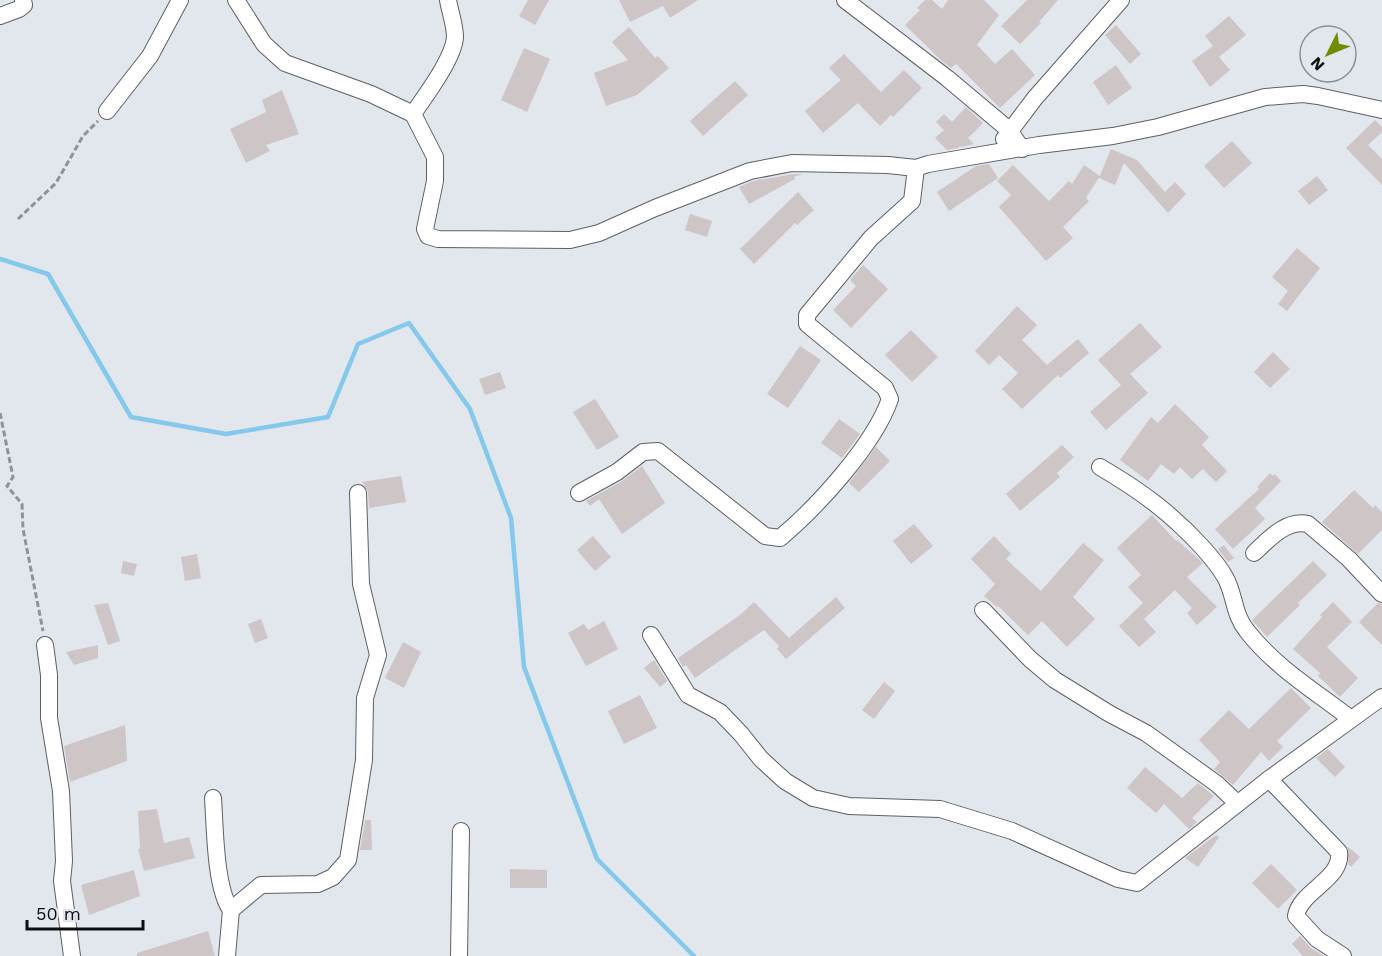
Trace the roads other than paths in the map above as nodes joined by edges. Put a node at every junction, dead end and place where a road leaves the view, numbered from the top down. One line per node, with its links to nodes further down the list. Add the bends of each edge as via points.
1 (23, 0): 7 (street, via 19,9)
2 (180, 0): 9 (street, via 150,56)
3 (236, 0): 10 (street, via 264,44 285,63 371,94)
4 (448, 0): 10 (street, via 455,36 452,49)
5 (1121, 0): 11 (street)
6 (850, 2): 11 (street)
7 (0, 16)
8 (1382, 110): 12 (street, via 1303,94 1265,97 1158,127)
9 (107, 111)
10 (413, 114): 14 (street, via 435,156 435,181 425,229 428,236 438,239 570,240 599,233 750,171 792,163)
11 (1009, 130): 12 (street); 13 (street)
12 (1022, 149): 13 (street)
13 (993, 153): 14 (street)
14 (916, 168): 17 (street, via 912,201 871,238 807,315 807,324 885,388 890,399 867,442 791,529 780,538 765,536 658,451 644,452)
15 (1100, 467): 24 (street, via 1157,503 1186,530 1218,565 1236,614 1258,645)
16 (358, 492): 29 (street, via 362,584 378,655 365,699 364,760 348,861 333,877 318,884 261,885)
17 (579, 493)
18 (1254, 553): 19 (street, via 1291,524 1308,524)
19 (1382, 594)
20 (983, 610): 27 (street, via 1055,680 1146,733 1210,778)
21 (651, 635): 27 (street, via 688,695 720,712 761,759 785,781 813,798 849,806 940,809 1012,831 1118,879 1137,883)
22 (45, 645): 30 (street, via 50,675 49,718 61,791 62,881)
23 (1382, 697): 24 (street)
24 (1351, 719): 25 (street)
25 (1269, 779): 27 (street); 33 (street, via 1339,852 1336,868 1301,905 1296,916 1317,939)
26 (213, 798): 29 (street, via 224,901)
27 (1237, 804)
28 (461, 831): 32 (street)
29 (231, 910): 31 (street)
30 (72, 956)
31 (227, 956)
32 (459, 956)
33 (1342, 956)

